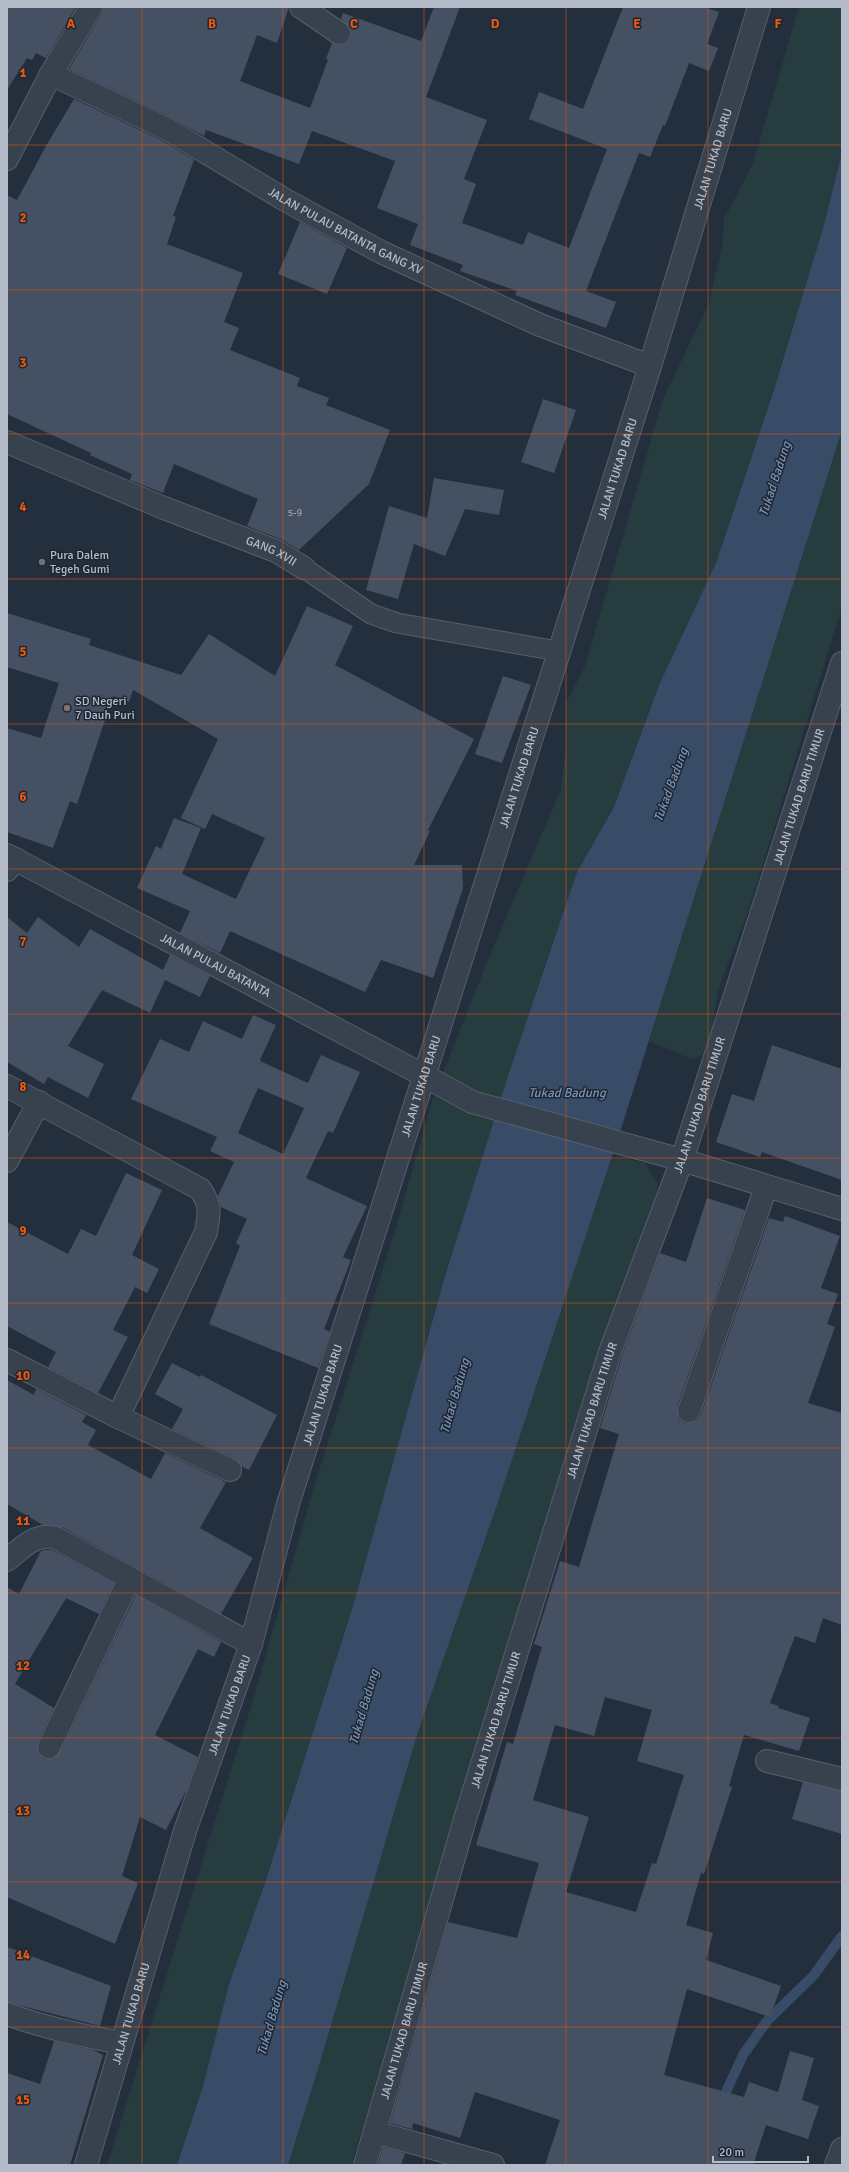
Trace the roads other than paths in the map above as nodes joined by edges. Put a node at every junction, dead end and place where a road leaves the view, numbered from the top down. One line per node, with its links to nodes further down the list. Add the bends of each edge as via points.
1 (91, 7): 5 (street)
2 (301, 7): 4 (street)
3 (759, 7): 7 (street, JALAN TUKAD BARU)
4 (339, 33)
5 (52, 74): 6 (street); 7 (street, JALAN PULAU BATANTA GANG XV, via 167,129 287,201 381,252 540,325)
6 (7, 159)
7 (650, 366): 10 (street, JALAN TUKAD BARU)
8 (7, 442): 9 (street, GANG XVII, via 164,508 276,551)
9 (304, 568): 10 (lane, GANG XVII, via 371,614 397,623)
10 (558, 651): 13 (street, JALAN TUKAD BARU)
11 (842, 663): 16 (street, JALAN TUKAD BARU TIMUR)
12 (10, 861): 13 (street, JALAN PULAU BATANTA)
13 (425, 1076): 16 (street, JALAN PULAU BATANTA, via 472,1102); 26 (street, JALAN TUKAD BARU, via 288,1504)
14 (7, 1086): 15 (street)
15 (39, 1102): 17 (street); 22 (street, via 200,1189 207,1198 210,1209 206,1232)
16 (682, 1160): 18 (street, JALAN PULAU BATANTA); 32 (street, JALAN TUKAD BARU TIMUR, via 610,1352 466,1816)
17 (7, 1161)
18 (766, 1187): 19 (street, JALAN PULAU BATANTA); 21 (street)
19 (842, 1209)
20 (7, 1360): 22 (street)
21 (689, 1411)
22 (118, 1417): 23 (street)
23 (230, 1470)
24 (7, 1560): 25 (street, via 38,1537 48,1536)
25 (130, 1578): 26 (street); 27 (street)
26 (251, 1644): 31 (street, JALAN TUKAD BARU, via 185,1831)
27 (49, 1747)
28 (767, 1761): 29 (street)
29 (842, 1779)
30 (7, 2014): 31 (street, via 46,2028)
31 (122, 2043): 34 (street, JALAN TUKAD BARU)
32 (375, 2132): 35 (street, JALAN TUKAD BARU TIMUR); 36 (street)
33 (842, 2149): 37 (street)
34 (86, 2165)
35 (365, 2165)
36 (493, 2165)
37 (836, 2165)

